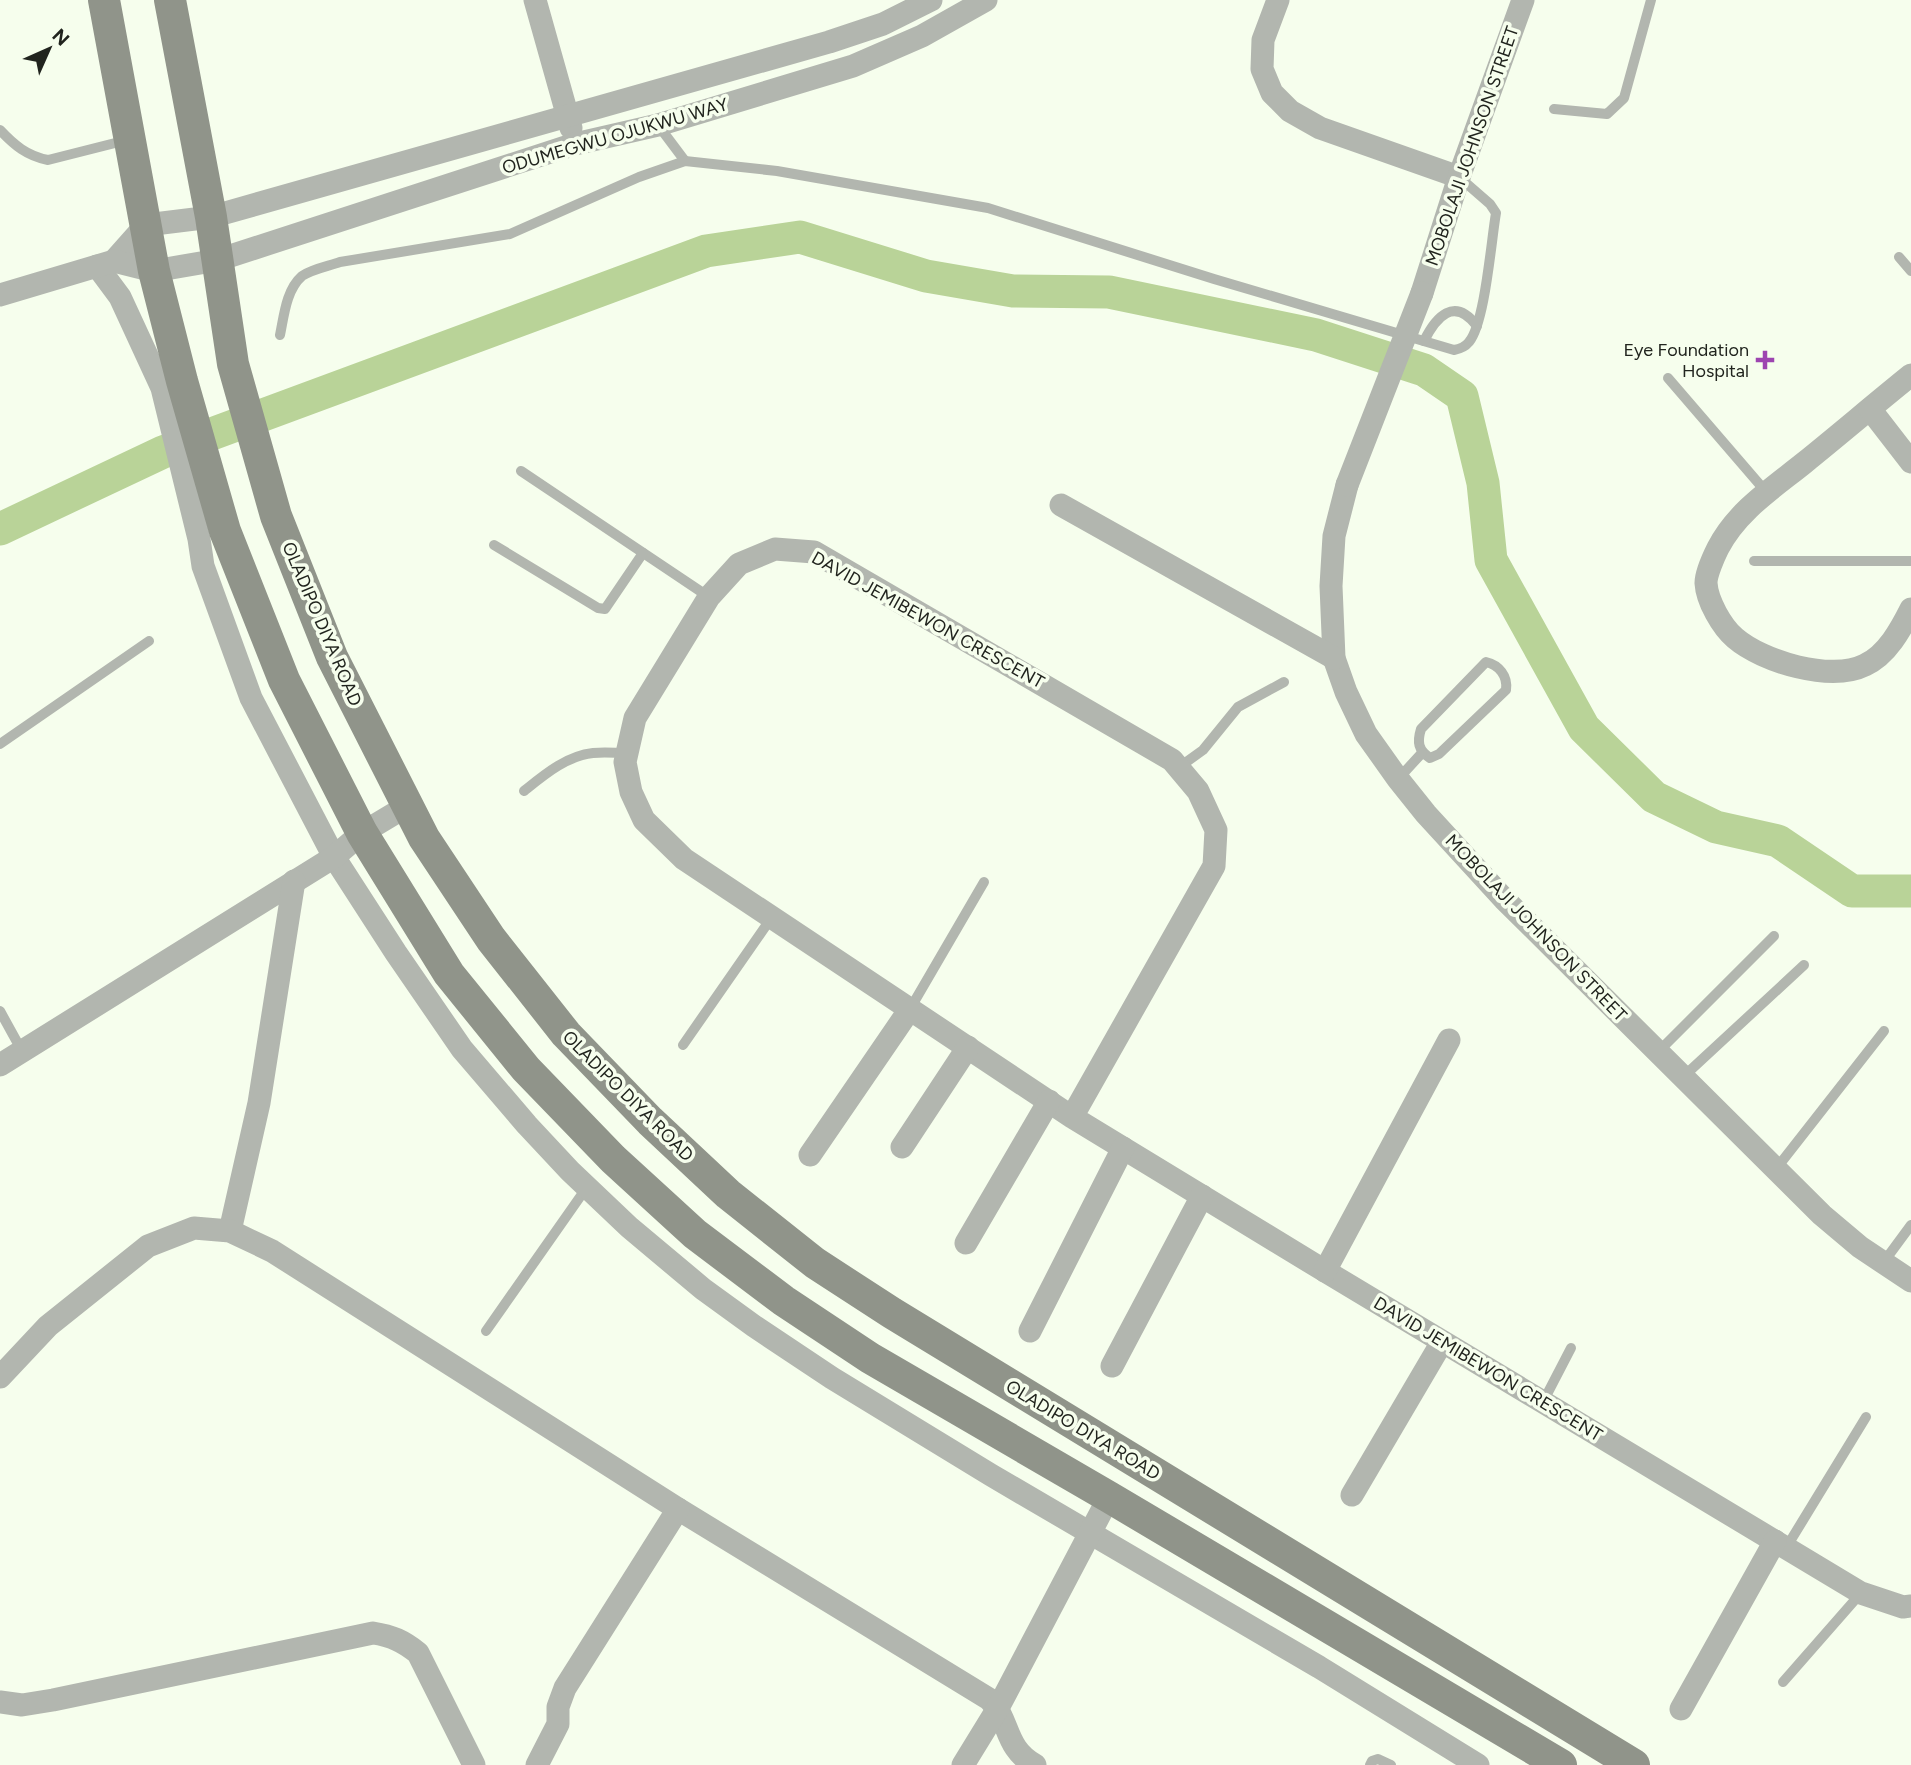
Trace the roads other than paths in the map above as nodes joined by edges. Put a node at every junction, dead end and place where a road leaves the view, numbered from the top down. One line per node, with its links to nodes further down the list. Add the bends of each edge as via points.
1 (104, 0): 13 (main road)
2 (170, 0): 17 (main road, OLADIPO DIYA ROAD)
3 (534, 0): 10 (street)
4 (931, 0): 10 (street, ODUMEGWU OJUKWU WAY, via 883,24 829,42)
5 (986, 0): 11 (street, ODUMEGWU OJUKWU WAY, via 922,36 853,66)
6 (1278, 0): 16 (street, via 1262,40 1262,69 1272,93 1290,111 1320,128)
7 (1523, 0): 16 (street, MOBOLAJI JOHNSON STREET)
8 (1651, 0): 9 (lane, via 1624,99 1607,114)
9 (1554, 109)
10 (567, 116): 14 (street); 17 (street, ODUMEGWU OJUKWU WAY)
11 (658, 125): 14 (street, ODUMEGWU OJUKWU WAY); 15 (lane)
12 (0, 130): 13 (lane, via 17,147 48,160)
13 (130, 139): 18 (main road)
14 (575, 144): 20 (street, ODUMEGWU OJUKWU WAY)
15 (685, 161): 26 (lane, via 510,234 340,262 302,276 289,294); 27 (lane, via 777,171 988,208)
16 (1459, 177): 25 (lane, via 1496,213); 44 (street, MOBOLAJI JOHNSON STREET, bridge, via 1422,293 1347,485 1334,536)
17 (211, 217): 18 (street, ODUMEGWU OJUKWU WAY); 20 (main road, OLADIPO DIYA ROAD)
18 (146, 225): 21 (street); 22 (main road)
19 (1899, 257): 23 (lane)
20 (218, 260): 22 (street, ODUMEGWU OJUKWU WAY); 52 (main road, OLADIPO DIYA ROAD, via 233,364 276,516 332,657)
21 (106, 264): 22 (street); 24 (street); 30 (street, via 120,297)
22 (154, 271): 30 (main road)
23 (1911, 271)
24 (0, 295)
25 (1476, 326): 27 (lane, via 1460,349); 27 (lane, via 1462,312 1442,314)
26 (280, 335)
27 (1424, 341)
28 (1911, 375): 31 (street)
29 (1668, 378): 34 (lane)
30 (172, 385): 36 (main road)
31 (1870, 409): 32 (street); 34 (street)
32 (1911, 461)
33 (521, 471): 38 (lane)
34 (1767, 493): 42 (street, via 1740,515 1718,548 1706,581 1715,610 1734,638 1768,659 1843,672 1866,665 1885,650)
35 (1061, 505): 44 (street)
36 (212, 535): 53 (main road); 54 (street, via 203,566 251,698)
37 (495, 545): 38 (lane, via 605,609)
38 (643, 553): 41 (lane)
39 (1754, 561): 40 (lane)
40 (1911, 561)
41 (709, 597): 47 (street, DAVID JEMIBEWON CRESCENT, via 635,718); 49 (street, DAVID JEMIBEWON CRESCENT, via 739,564 775,549 814,552 1172,760)
42 (1911, 609)
43 (149, 640): 46 (lane)
44 (1334, 658): 50 (street, MOBOLAJI JOHNSON STREET, via 1366,733)
45 (1284, 681): 49 (lane, via 1238,707 1203,750)
46 (0, 744)
47 (627, 753): 51 (lane, via 573,758); 57 (street, DAVID JEMIBEWON CRESCENT, via 631,792 644,820 684,859)
48 (1422, 753): 48 (lane, via 1430,758 1440,754 1506,690 1495,664 1486,662 1421,729); 50 (lane)
49 (1178, 768): 71 (street, DAVID JEMIBEWON CRESCENT, via 1198,791 1216,830 1214,866)
50 (1398, 779): 67 (street, MOBOLAJI JOHNSON STREET, via 1504,900)
51 (524, 791)
52 (407, 806): 53 (street); 111 (main road, OLADIPO DIYA ROAD, via 491,939 566,1034 728,1194 815,1263)
53 (362, 833): 54 (street); 93 (main road, via 449,974 526,1069 613,1159 695,1234 870,1358)
54 (334, 856): 55 (street); 76 (street, via 462,1049)
55 (294, 881): 66 (street); 79 (street, via 259,1103)
56 (984, 882): 60 (lane)
57 (772, 917): 60 (street, DAVID JEMIBEWON CRESCENT); 64 (lane)
58 (1774, 936): 67 (lane)
59 (1804, 965): 69 (lane)
60 (910, 1009): 65 (street, DAVID JEMIBEWON CRESCENT); 74 (street)
61 (0, 1011): 66 (lane)
62 (1884, 1031): 75 (lane)
63 (1449, 1040): 82 (street)
64 (683, 1045)
65 (968, 1047): 70 (street, DAVID JEMIBEWON CRESCENT); 72 (street)
66 (22, 1051): 68 (street)
67 (1658, 1052): 69 (street, MOBOLAJI JOHNSON STREET)
68 (0, 1065)
69 (1683, 1077): 75 (street, MOBOLAJI JOHNSON STREET)
70 (1049, 1101): 71 (street, DAVID JEMIBEWON CRESCENT); 80 (street)
71 (1072, 1117): 73 (street, DAVID JEMIBEWON CRESCENT)
72 (902, 1147)
73 (1123, 1148): 77 (street, DAVID JEMIBEWON CRESCENT); 85 (street)
74 (810, 1155)
75 (1776, 1169): 81 (street, MOBOLAJI JOHNSON STREET, via 1822,1215)
76 (586, 1187): 84 (lane); 95 (street, via 660,1254 754,1326)
77 (1202, 1196): 82 (street, DAVID JEMIBEWON CRESCENT); 88 (street)
78 (1911, 1224): 81 (lane)
79 (230, 1231): 89 (street, via 194,1228 148,1246 48,1326); 94 (street, via 272,1251)
80 (966, 1243)
81 (1883, 1263): 83 (street, MOBOLAJI JOHNSON STREET)
82 (1325, 1271): 86 (street, DAVID JEMIBEWON CRESCENT)
83 (1911, 1281)
84 (486, 1331)
85 (1030, 1331)
86 (1442, 1342): 90 (street, DAVID JEMIBEWON CRESCENT); 92 (street)
87 (1571, 1348): 90 (lane)
88 (1112, 1366)
89 (0, 1377)
90 (1543, 1402): 96 (street, DAVID JEMIBEWON CRESCENT)
91 (1866, 1417): 96 (lane)
92 (1352, 1495)
93 (1109, 1497): 95 (street); 110 (main road)
94 (678, 1509): 101 (street); 104 (street, via 565,1688 558,1724)
95 (1090, 1533): 101 (street); 109 (street)
96 (1780, 1544): 97 (street, DAVID JEMIBEWON CRESCENT); 102 (street)
97 (1861, 1592): 98 (street, DAVID JEMIBEWON CRESCENT); 99 (lane)
98 (1911, 1606)
99 (1783, 1682)
100 (0, 1702): 103 (street, via 22,1705 52,1700 373,1633 390,1636 418,1653)
101 (998, 1708): 105 (street); 106 (street, via 1012,1745)
102 (1681, 1709)
103 (474, 1765)
104 (537, 1765)
105 (963, 1765)
106 (1035, 1765)
107 (1370, 1765): 108 (lane, via 1378,1759)
108 (1391, 1765)
109 (1478, 1765)
110 (1561, 1765)
111 (1634, 1765)

